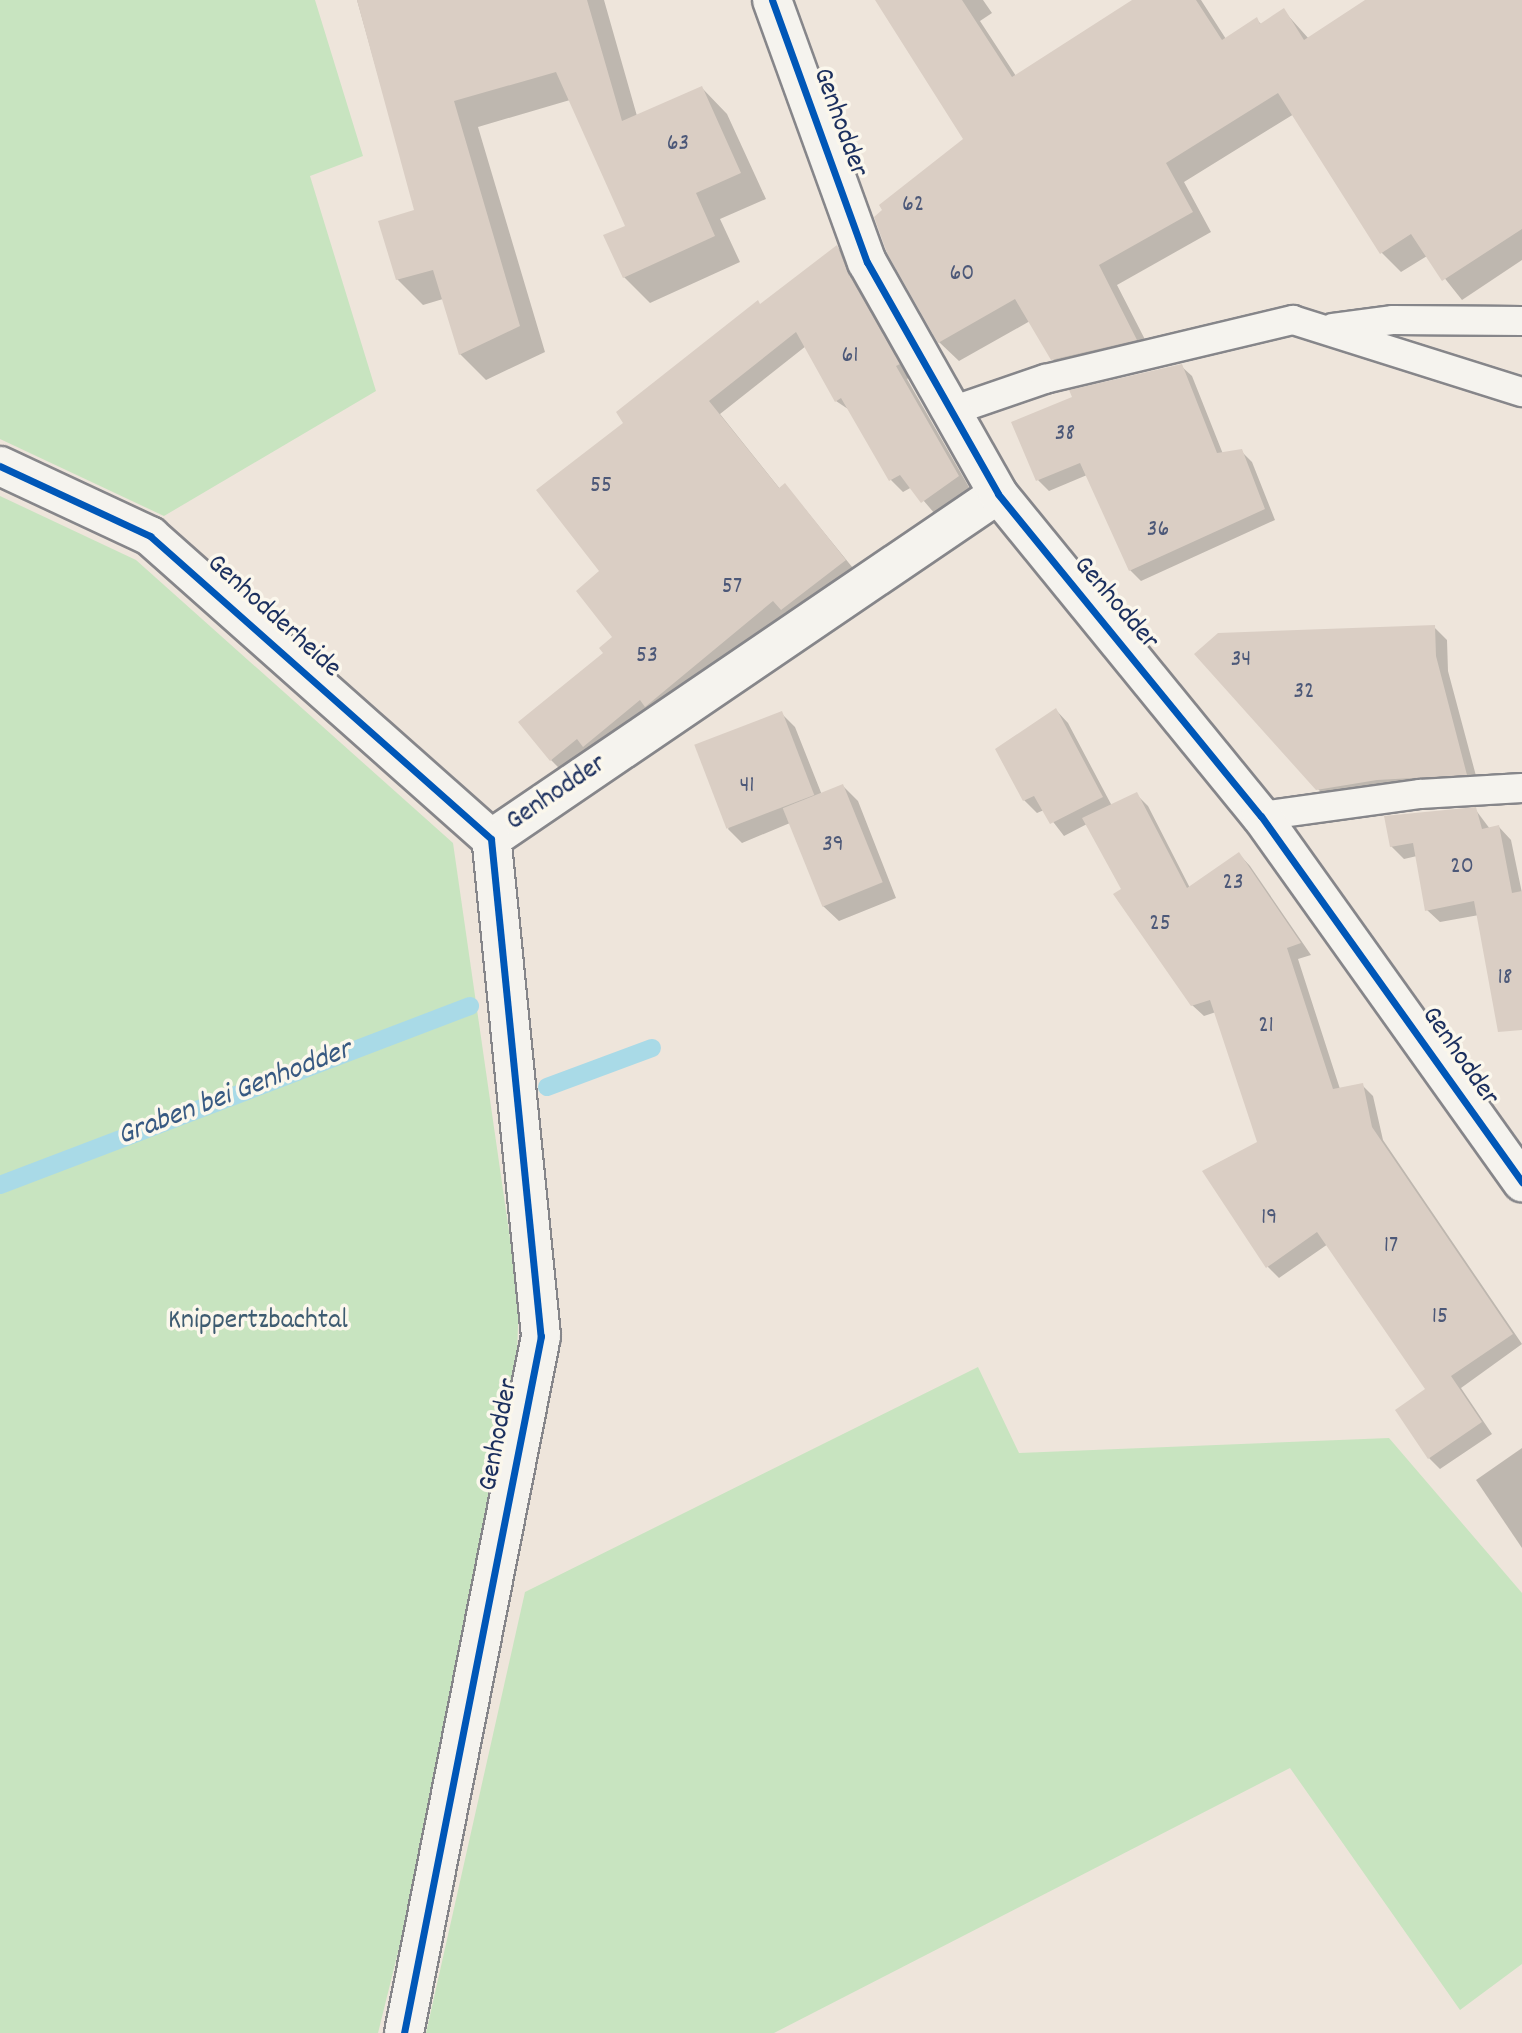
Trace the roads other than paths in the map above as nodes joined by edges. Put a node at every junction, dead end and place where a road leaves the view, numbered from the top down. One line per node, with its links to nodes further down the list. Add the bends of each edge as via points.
1 (772, 0): 5 (street, Genhodder, via 867,262)
2 (1522, 321): 3 (lane, via 1393,320)
3 (1325, 329): 4 (lane); 5 (lane, via 1293,320 1045,379)
4 (1522, 392)
5 (949, 412): 7 (street, Genhodder)
6 (0, 466): 10 (street, Genhodderheide, via 150,536)
7 (998, 494): 9 (street, Genhodder); 10 (street, Genhodder)
8 (1522, 788): 9 (lane, via 1420,794)
9 (1261, 816): 11 (street, Genhodder)
10 (491, 839): 12 (street, Genhodder, via 541,1336)
11 (1522, 1182)
12 (404, 2033)

